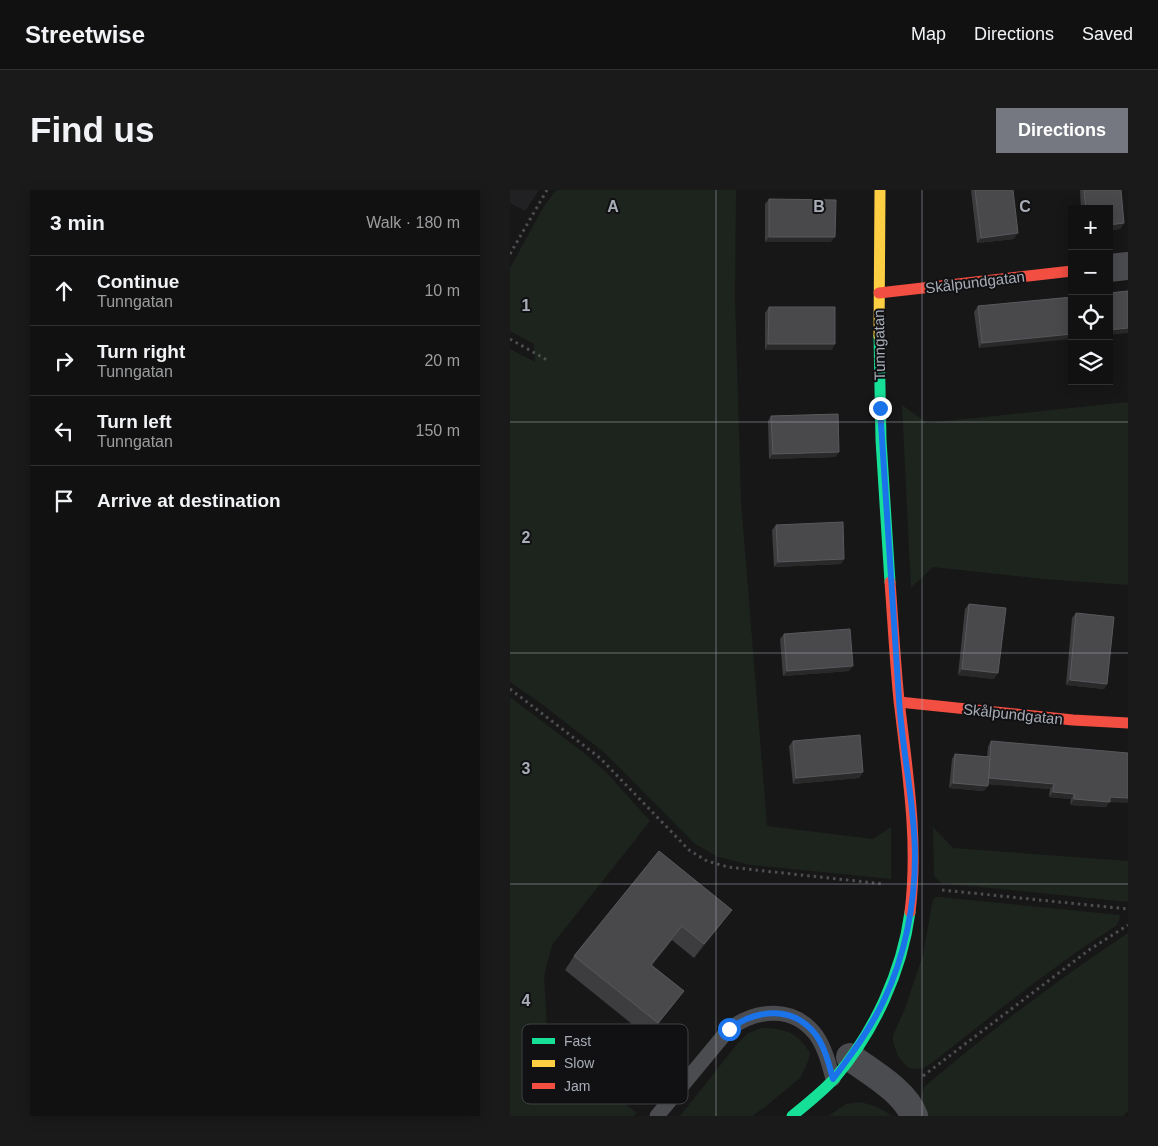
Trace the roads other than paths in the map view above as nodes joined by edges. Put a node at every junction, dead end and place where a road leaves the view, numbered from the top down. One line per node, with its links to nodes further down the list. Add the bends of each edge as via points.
1 (880, 190): 5 (street, Tunngatan)
2 (1128, 266): 3 (street)
3 (1113, 268)
4 (1068, 271): 5 (street, Skålpundgatan)
5 (879, 293): 6 (street, Tunngatan, via 880,408)
6 (899, 702): 7 (street, Skålpundgatan); 8 (street, Tunngatan, via 915,856 908,926 898,966 880,1007)
7 (1128, 723)
8 (850, 1057): 10 (street, Tunngatan); 12 (street)
9 (688, 1079): 10 (lane, via 729,1029 740,1021 771,1013 788,1015 805,1024 817,1036 826,1053)
10 (833, 1079): 14 (street, Tunngatan)
11 (667, 1104): 13 (lane)
12 (907, 1105)
13 (657, 1116)
14 (792, 1116)

